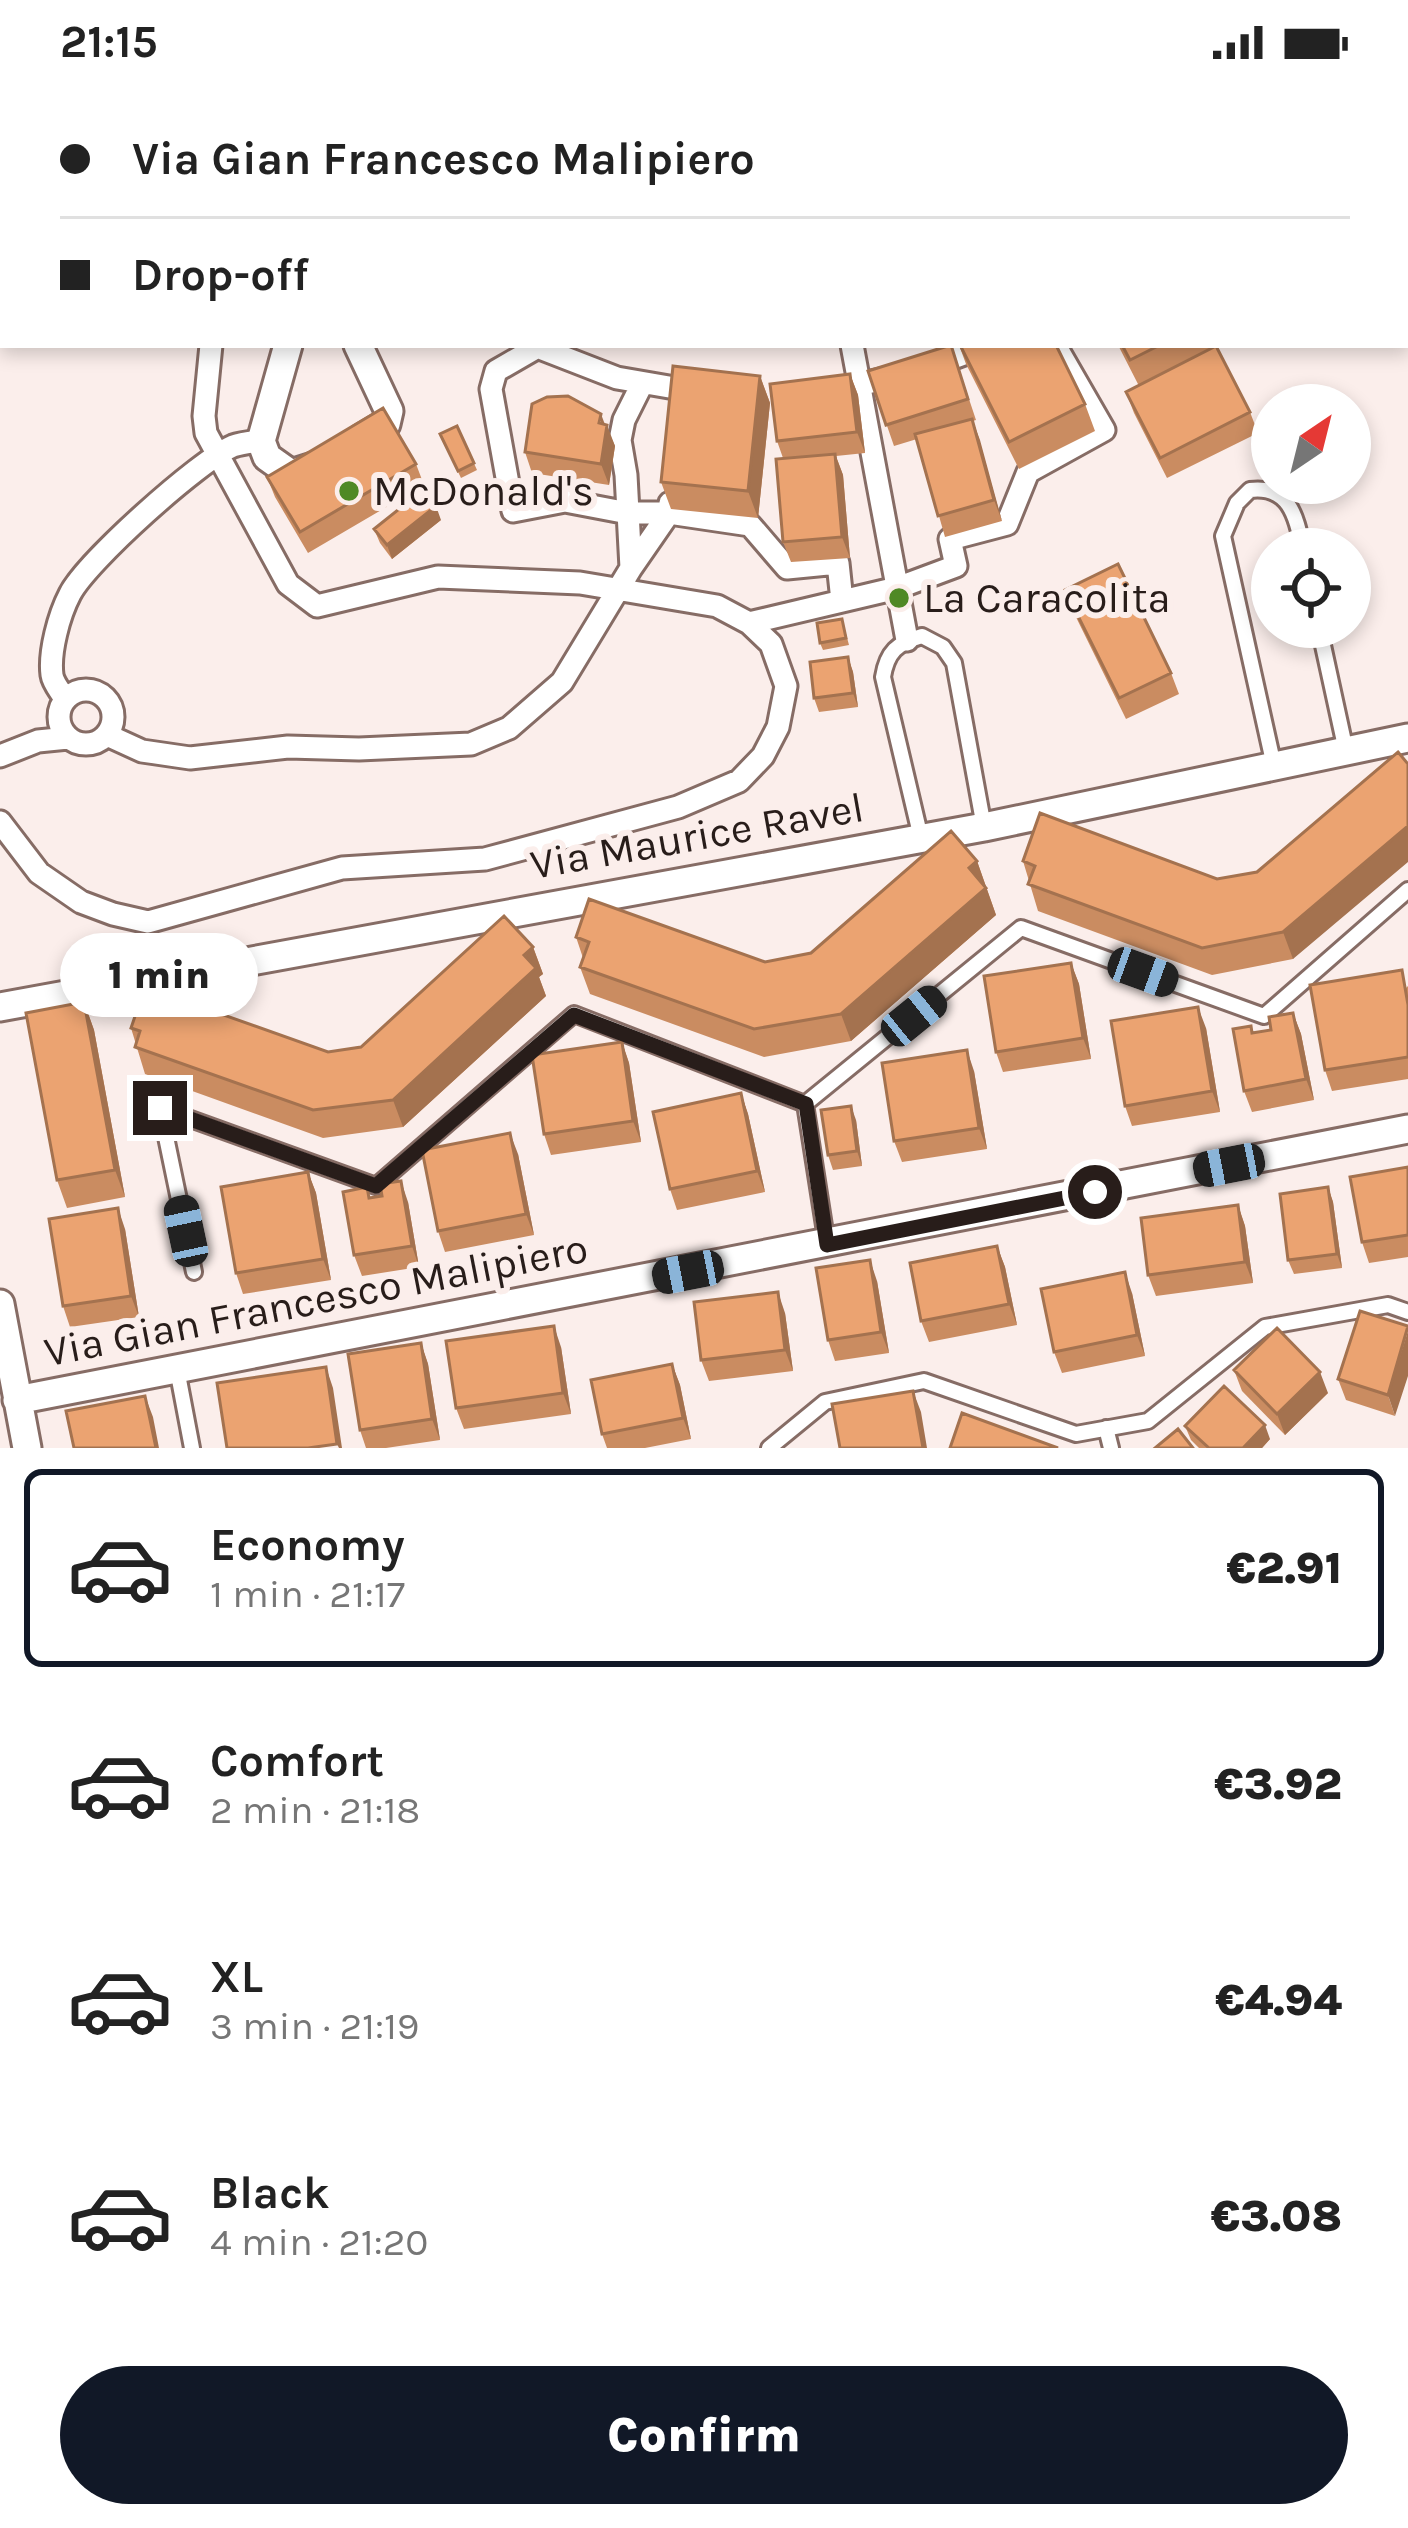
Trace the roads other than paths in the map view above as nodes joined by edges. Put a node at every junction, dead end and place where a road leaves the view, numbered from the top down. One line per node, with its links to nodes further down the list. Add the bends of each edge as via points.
1 (211, 348): 16 (street, via 204,416)
2 (286, 348): 15 (street)
3 (359, 348): 15 (street, via 389,410 386,424 303,473 280,468)
4 (531, 348): 18 (street, via 496,371 490,389 513,512 565,500)
5 (539, 348): 9 (street)
6 (854, 348): 10 (street)
7 (981, 348): 10 (street)
8 (1057, 348): 22 (street, via 1104,430 1028,472 1007,524 950,539 956,566)
9 (642, 383): 11 (street); 18 (street, via 620,440)
10 (860, 387): 13 (street); 22 (street)
11 (676, 391): 12 (street); 14 (street)
12 (716, 394)
13 (801, 394)
14 (675, 414)
15 (261, 441): 16 (street)
16 (216, 457): 23 (street, via 288,584 317,606 439,578 580,583); 28 (street, via 146,513 70,595 52,677)
17 (671, 485): 19 (street)
18 (628, 513): 19 (street); 21 (street)
19 (669, 513): 21 (street); 24 (street, via 750,525 787,568 838,563)
20 (1298, 528): 34 (lane, via 1285,497 1265,488 1250,490 1223,536)
21 (631, 568): 23 (street)
22 (898, 588): 24 (street); 26 (street)
23 (617, 592): 25 (street, via 718,606); 29 (street, via 562,682 508,728 470,744 288,747 190,758 142,751)
24 (842, 601): 25 (street)
25 (749, 622): 35 (street, via 771,644 786,686 763,756 739,781 581,835 485,859 342,868 148,922 81,902 39,873)
26 (907, 640): 36 (lane, via 922,636 954,663); 37 (lane, via 893,649 883,677)
27 (1324, 648): 32 (lane)
28 (65, 699): 29 (street, via 90,690 107,699); 30 (street, via 58,715)
29 (107, 734): 30 (street, via 93,744)
30 (68, 738): 33 (street)
31 (1408, 738): 32 (street, Via Maurice Ravel)
32 (1346, 751): 34 (street, Via Maurice Ravel)
33 (0, 756)
34 (1274, 766): 36 (street, Via Maurice Ravel)
35 (0, 822)
36 (984, 827): 37 (street, Via Maurice Ravel)
37 (921, 838): 39 (street, Via Maurice Ravel)
38 (1408, 890): 40 (lane, via 1264,1016 1022,928)
39 (0, 1006)
40 (806, 1104): 42 (lane); 43 (lane, via 574,1015 376,1186 160,1108)
41 (1408, 1129): 42 (street, Via Gian Francesco Malipiero)
42 (827, 1245): 46 (street, Via Gian Francesco Malipiero)
43 (194, 1272)
44 (0, 1304): 47 (street)
45 (1408, 1312): 48 (lane, via 1388,1305 1265,1327 1148,1421)
46 (177, 1370): 47 (street, Via Gian Francesco Malipiero); 50 (lane)
47 (17, 1400): 49 (street)
48 (1106, 1428): 51 (lane, via 1076,1433 924,1381 825,1402); 52 (lane)
49 (27, 1448)
50 (192, 1448)
51 (769, 1448)
52 (1111, 1448)

